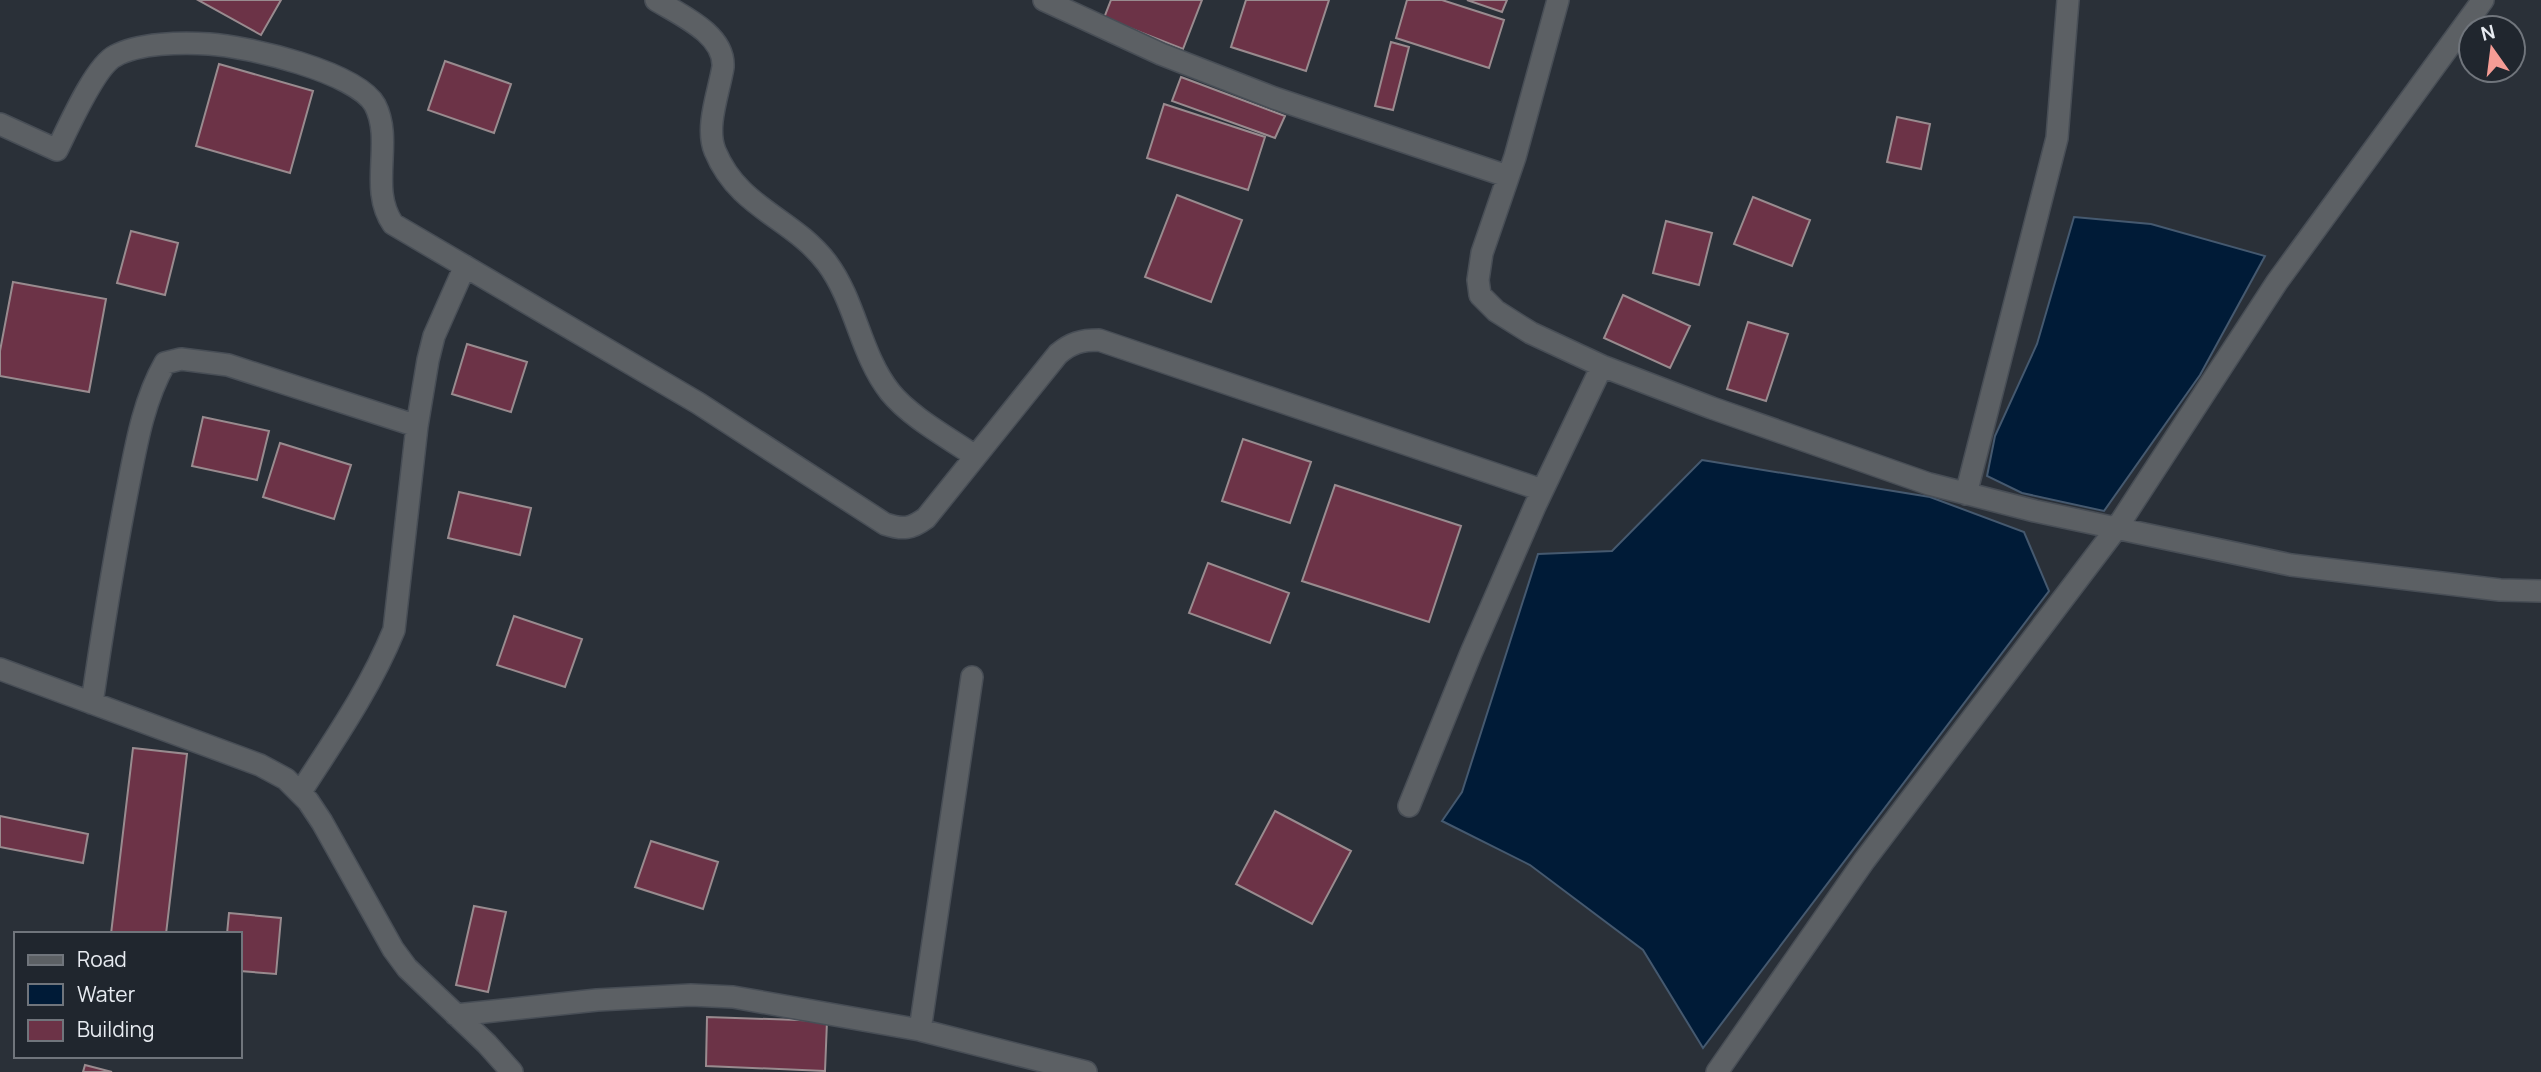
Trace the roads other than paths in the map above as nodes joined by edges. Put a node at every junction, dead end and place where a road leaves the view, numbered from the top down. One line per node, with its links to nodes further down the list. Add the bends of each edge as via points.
1 (656, 0): 11 (street, via 708,34 720,48 723,66 712,139 729,179 827,263 844,289 890,392)
2 (1044, 0): 7 (street, via 1161,54 1274,98)
3 (1558, 0): 7 (street)
4 (2068, 0): 13 (street, via 2057,138)
5 (2483, 0): 14 (street, via 2277,282)
6 (0, 124): 8 (street, via 57,150 106,62 143,48 211,44 316,67 365,93 375,106 382,143 383,203 393,224)
7 (1507, 176): 9 (street, via 1482,253 1480,295 1531,333)
8 (465, 266): 10 (street, via 434,336); 11 (street, via 901,530 926,518)
9 (1602, 366): 12 (street); 13 (street)
10 (417, 426): 18 (street, via 228,365 181,359 165,363 153,384 133,463 107,592); 19 (street, via 394,630 362,698)
11 (975, 456): 12 (street, via 1058,354 1068,345 1099,340)
12 (1542, 490): 20 (street)
13 (1966, 494): 14 (street)
14 (2116, 529): 15 (street, via 2291,565); 25 (street, via 1864,861)
15 (2541, 591)
16 (0, 669): 18 (street)
17 (972, 677): 22 (street)
18 (92, 703): 19 (street, via 260,765)
19 (300, 793): 21 (street, via 322,822 393,949)
20 (1409, 806)
21 (456, 1015): 22 (street, via 691,995 766,1002); 23 (street)
22 (920, 1030): 24 (street)
23 (512, 1072)
24 (1086, 1072)
25 (1717, 1072)

